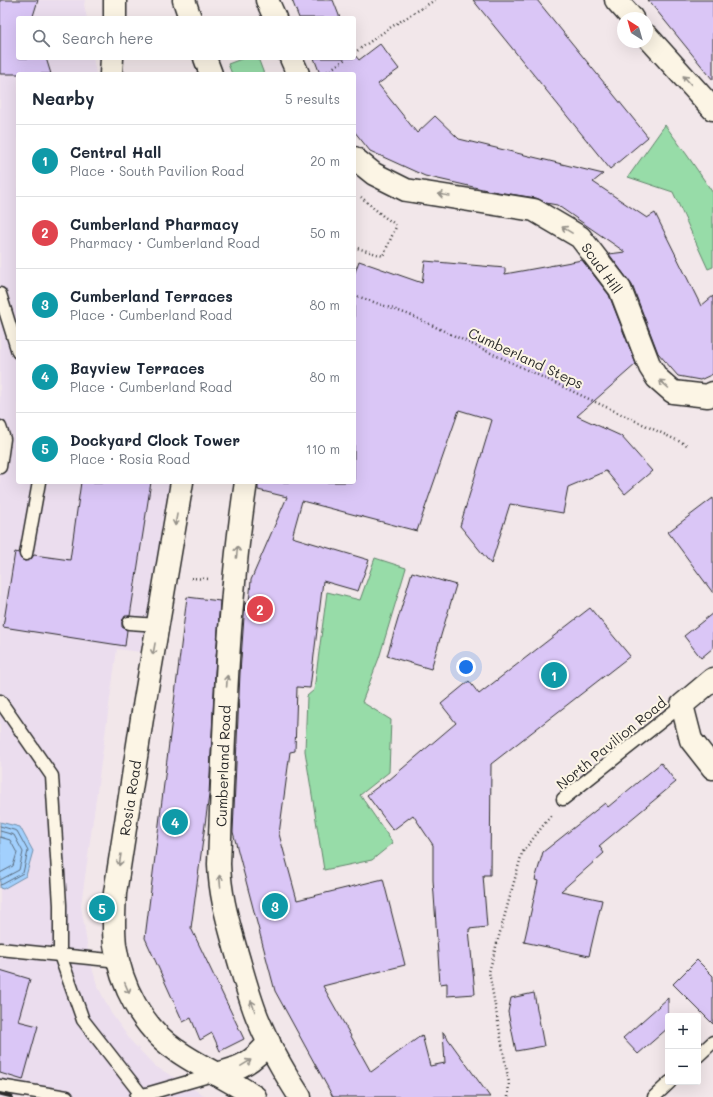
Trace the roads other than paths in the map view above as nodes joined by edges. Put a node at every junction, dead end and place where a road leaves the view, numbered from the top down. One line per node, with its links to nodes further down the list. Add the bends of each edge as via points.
1 (116, 0): 6 (main road)
2 (184, 0): 7 (main road)
3 (267, 0): 8 (main road)
4 (616, 0): 5 (main road)
5 (627, 12)
6 (115, 16)
7 (189, 16)
8 (274, 16)
9 (653, 43): 16 (main road, one-way to 9)
10 (112, 60): 13 (main road)
11 (206, 60): 14 (main road)
12 (292, 60): 15 (main road)
13 (112, 72)
14 (210, 72)
15 (297, 72)
16 (713, 109)
17 (356, 161): 20 (main road, Scud Hill, one-way to 17, via 708,396 673,392 657,378 650,367 620,289 580,237 534,210 406,190 374,174)
18 (0, 294): 19 (lane)
19 (16, 346)
20 (713, 394)
21 (0, 427): 22 (lane, via 4,439)
22 (0, 467)
23 (39, 484): 26 (lane)
24 (182, 484): 28 (main road, Rosia Road, one-way to 28)
25 (246, 484): 37 (main road, Cumberland Road, one-way to 25, via 248,990 223,903 219,864 225,708 234,582)
26 (26, 554)
27 (129, 622): 28 (lane)
28 (158, 625): 36 (main road, Rosia Road, one-way to 36, via 115,893 115,946)
29 (713, 679): 31 (main road)
30 (0, 701): 35 (lane, via 52,776 60,905)
31 (682, 705): 32 (main road, via 691,740); 33 (lane, North Pavilion Road)
32 (713, 768)
33 (563, 799)
34 (0, 949): 35 (lane)
35 (60, 955): 36 (lane); 44 (lane, via 83,1020)
36 (119, 961): 40 (main road, Rosia Road, one-way to 40, via 126,985 143,1018 175,1050)
37 (269, 1042): 40 (main road, one-way to 37, via 236,1069 249,1062); 46 (main road)
38 (713, 1042): 39 (lane)
39 (701, 1053)
40 (216, 1074): 44 (lane); 45 (main road, Rosia Road)
41 (667, 1085): 47 (lane)
42 (0, 1086): 43 (lane)
43 (67, 1097)
44 (140, 1097)
45 (255, 1097)
46 (300, 1097)
47 (654, 1097)

